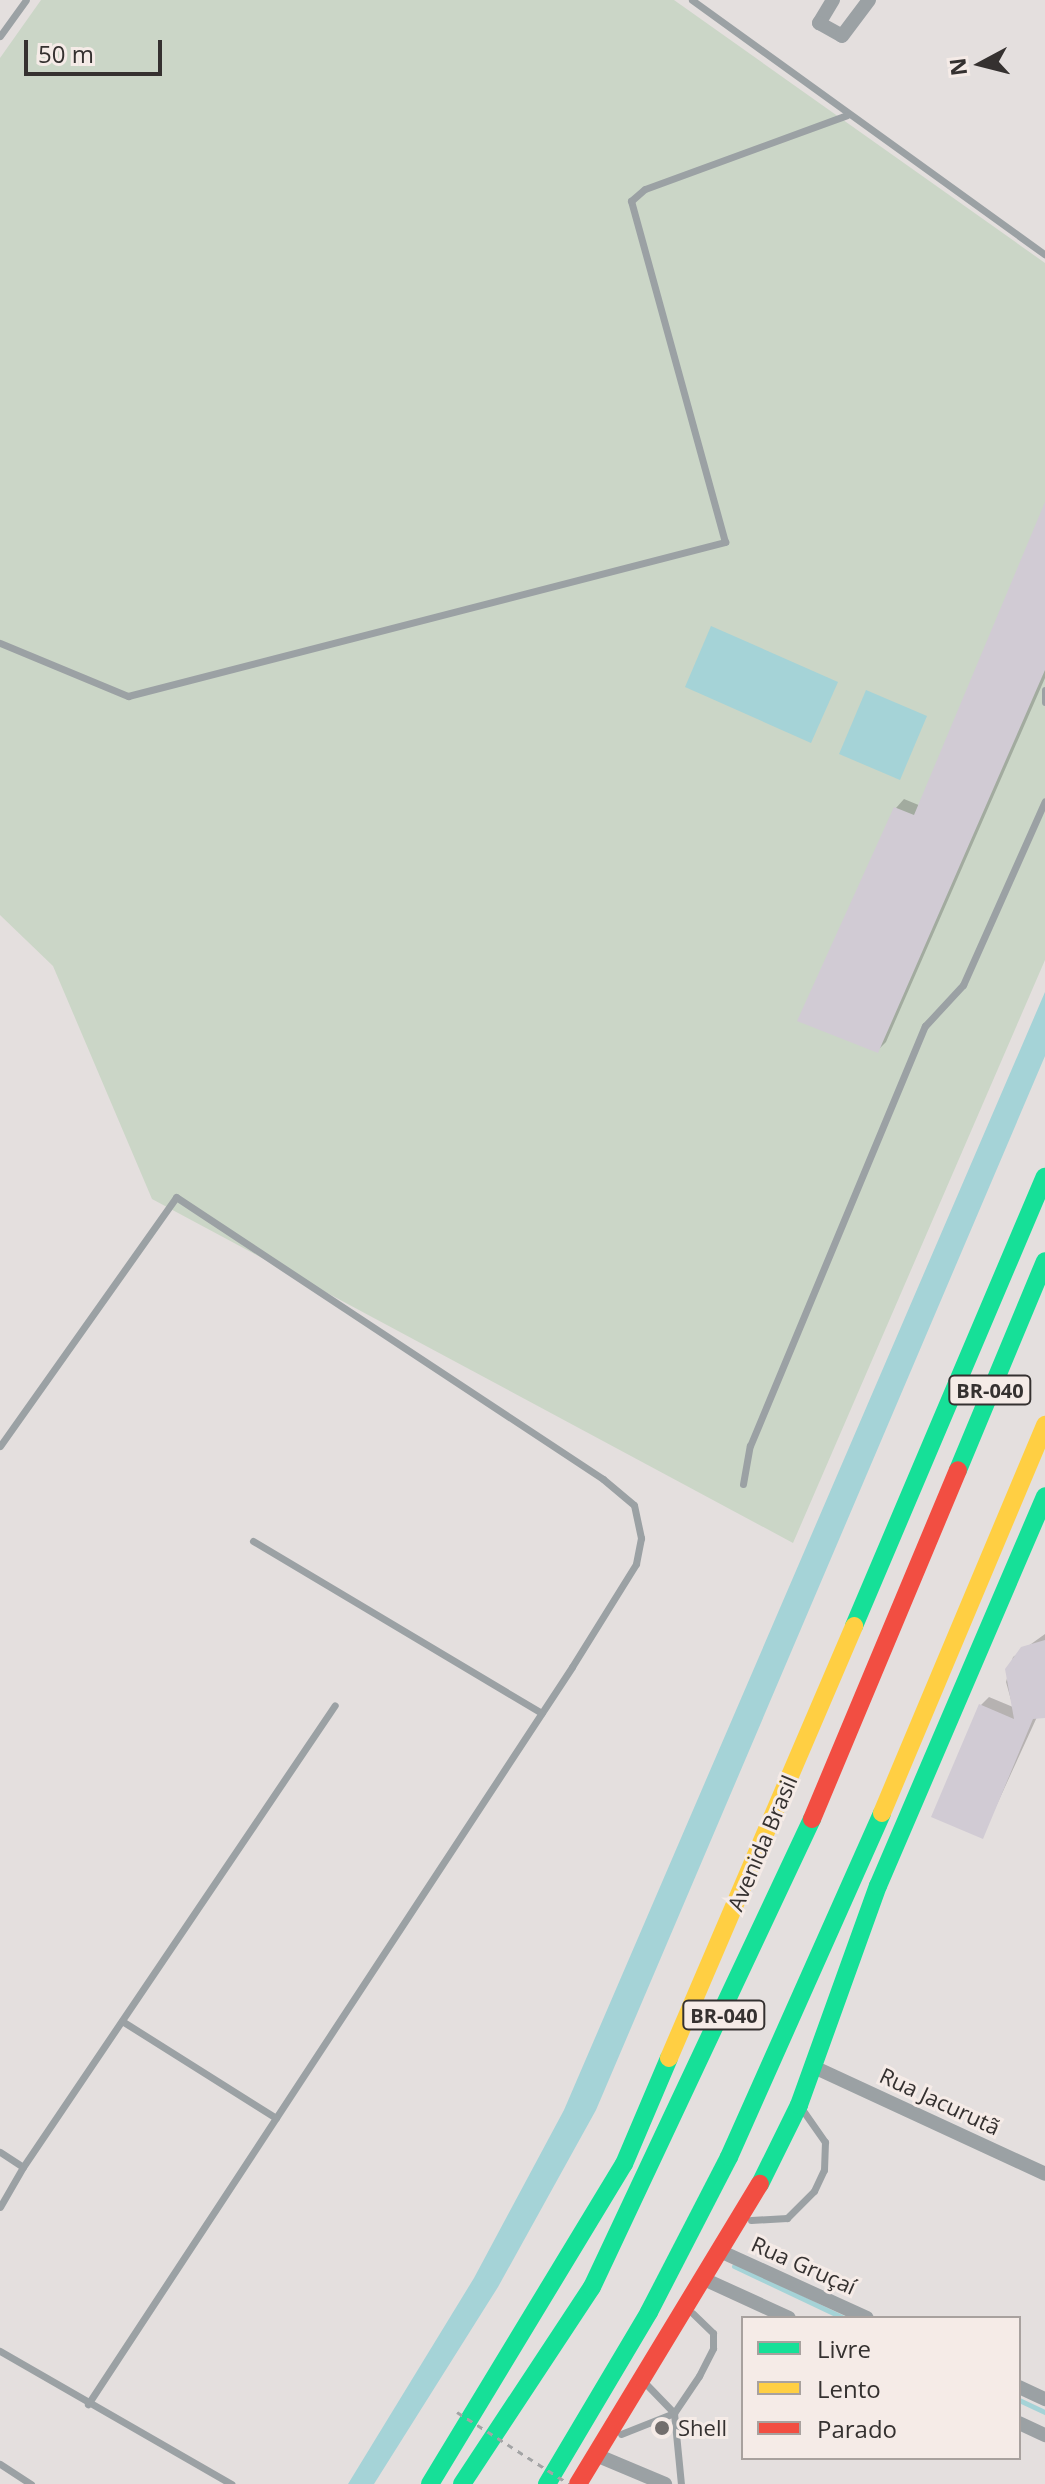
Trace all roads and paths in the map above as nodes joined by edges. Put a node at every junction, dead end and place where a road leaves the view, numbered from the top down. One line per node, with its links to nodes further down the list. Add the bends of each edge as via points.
1 (26, 0): 5 (lane)
2 (692, 0): 6 (lane)
3 (833, 0): 4 (street, via 819,23 842,36)
4 (869, 0)
5 (0, 36)
6 (847, 115): 7 (lane); 8 (lane, via 645,189 631,201 725,542 128,696)
7 (1045, 255)
8 (0, 643)
9 (1045, 690): 10 (lane)
10 (1045, 702)
11 (1045, 801): 16 (lane, via 963,985 925,1026 750,1446)
12 (1045, 1177): 22 (highway, Avenida Brasil, via 852,1622)
13 (1045, 1261): 18 (highway, Avenida Brasil / BR-040)
14 (1045, 1425): 23 (highway, BR-040)
15 (0, 1446): 21 (lane, via 176,1197 603,1479 634,1505 641,1538 636,1564)
16 (743, 1484)
17 (1045, 1496): 25 (highway, via 878,1886)
18 (934, 1520): 22 (highway); 52 (highway, Avenida Brasil / BR-040, via 807,1830 630,2212 592,2287)
19 (253, 1541): 21 (lane)
20 (335, 1705): 24 (lane)
21 (542, 1713): 27 (lane)
22 (765, 1839): 51 (highway, Avenida Brasil, via 606,2198 466,2417)
23 (864, 1850): 35 (highway, via 846,1922 759,2137 697,2265); 53 (highway, BR-040, via 723,2170 649,2312)
24 (122, 2021): 27 (lane); 29 (lane)
25 (816, 2068): 26 (highway); 30 (street, Rua Jacurutã)
26 (799, 2105): 32 (highway); 32 (lane, via 825,2142 824,2170 814,2191 787,2218)
27 (276, 2118): 42 (lane)
28 (0, 2152): 29 (lane)
29 (23, 2167): 31 (lane)
30 (1045, 2174)
31 (0, 2207)
32 (741, 2221): 33 (highway)
33 (722, 2252): 34 (highway); 37 (street, Rua Gruçaí)
34 (706, 2280): 35 (highway); 36 (street)
35 (687, 2308): 39 (highway); 44 (lane, via 713,2333 713,2348)
36 (785, 2316)
37 (863, 2316)
38 (0, 2351): 42 (lane)
39 (643, 2381): 44 (lane); 47 (highway)
40 (1021, 2388): 41 (street)
41 (1045, 2399)
42 (88, 2404): 50 (lane)
43 (457, 2412): 54 (path, bridge)
44 (674, 2413): 47 (lane); 57 (lane)
45 (1021, 2424): 46 (street)
46 (1045, 2435)
47 (600, 2448): 55 (highway); 56 (street)
48 (0, 2464): 49 (lane)
49 (31, 2484)
50 (231, 2484)
51 (430, 2484)
52 (462, 2484)
53 (547, 2484)
54 (569, 2484)
55 (578, 2484)
56 (665, 2484)
57 (681, 2484)

